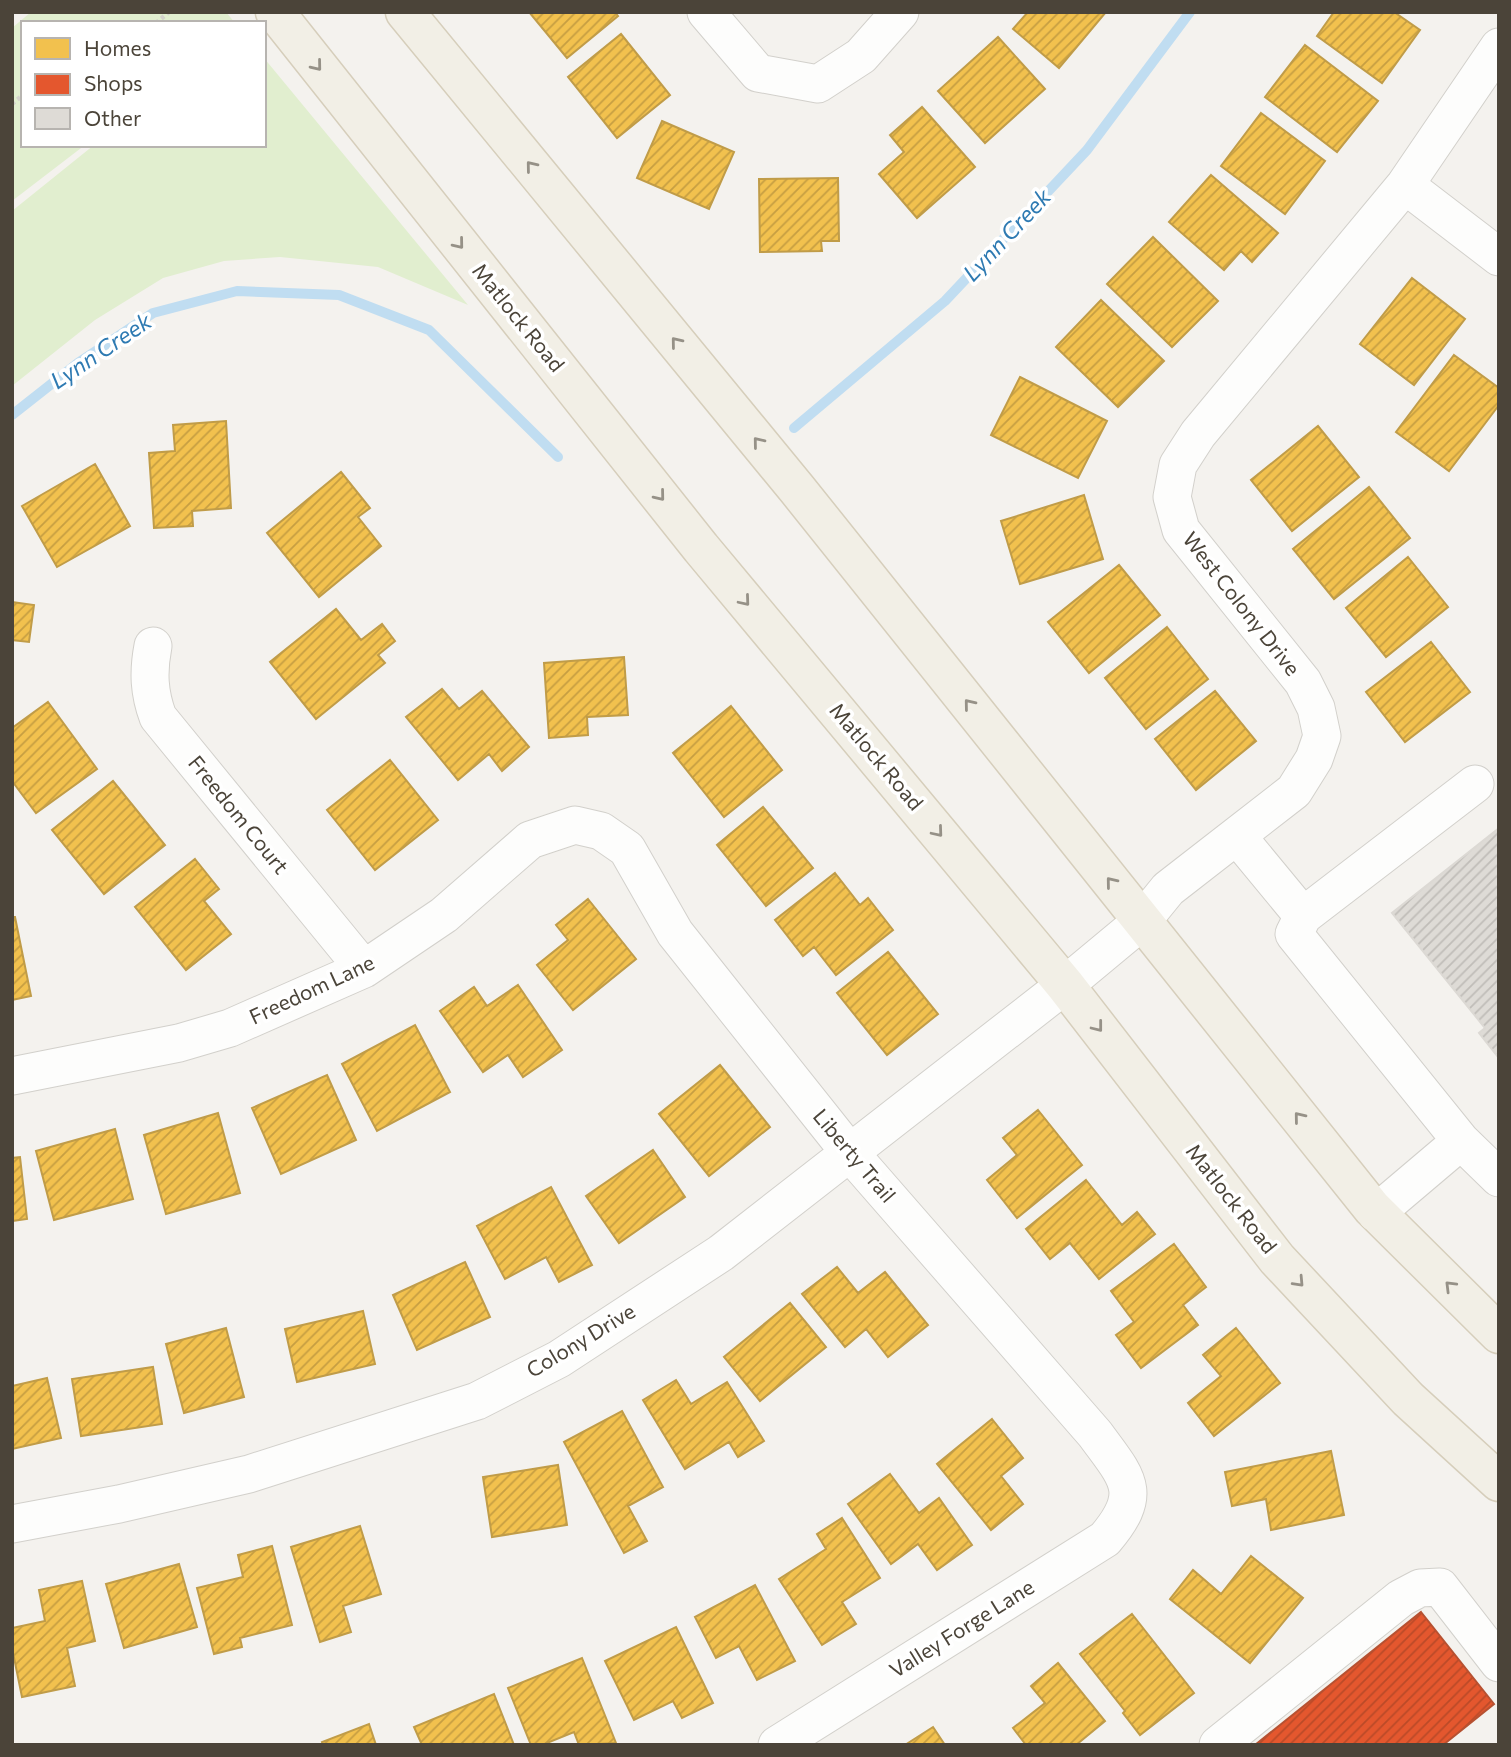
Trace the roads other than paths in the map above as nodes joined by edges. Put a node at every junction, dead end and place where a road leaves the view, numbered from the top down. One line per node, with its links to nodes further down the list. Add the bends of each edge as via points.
1 (275, 12): 15 (main road, Matlock Road, one-way to 15, via 701,548)
2 (405, 12): 13 (main road, one-way to 2, via 797,489)
3 (706, 12): 4 (street, via 758,73 818,84 861,57)
4 (900, 12)
5 (1499, 47): 6 (street, West Colony Drive)
6 (1405, 185): 7 (street); 11 (street, West Colony Drive, via 1198,434 1178,465 1172,497 1181,530 1303,682 1317,708 1322,736 1294,791)
7 (1499, 257)
8 (153, 646): 14 (street, Freedom Court, via 148,669 158,717)
9 (1475, 784): 12 (street)
10 (575, 825): 14 (street, Freedom Lane, via 530,840 444,915); 18 (street, Liberty Trail, via 601,831 627,849 676,933)
11 (1237, 836): 12 (street); 13 (street, West Colony Drive, via 1168,889)
12 (1303, 916): 17 (street, via 1294,934)
13 (1142, 921): 15 (street, West Colony Drive); 20 (main road, one-way to 13)
14 (364, 969): 16 (street, Freedom Lane, via 230,1028 179,1043)
15 (1065, 985): 18 (street, Colony Drive); 22 (main road, Matlock Road, one-way to 22, via 1278,1259 1408,1399)
16 (12, 1076)
17 (1461, 1141): 19 (street); 20 (street)
18 (850, 1153): 23 (street, Liberty Trail, via 1095,1434 1125,1480); 24 (street, Colony Drive, via 709,1261 559,1359 477,1401 249,1475)
19 (1499, 1178)
20 (1376, 1213): 21 (main road, one-way to 20)
21 (1499, 1334)
22 (1499, 1482)
23 (1129, 1498): 26 (street, Valley Forge Lane, via 1122,1519 1105,1539)
24 (12, 1524)
25 (1499, 1663): 27 (street, via 1440,1587 1420,1588 1401,1598)
26 (777, 1745)
27 (1218, 1745)

